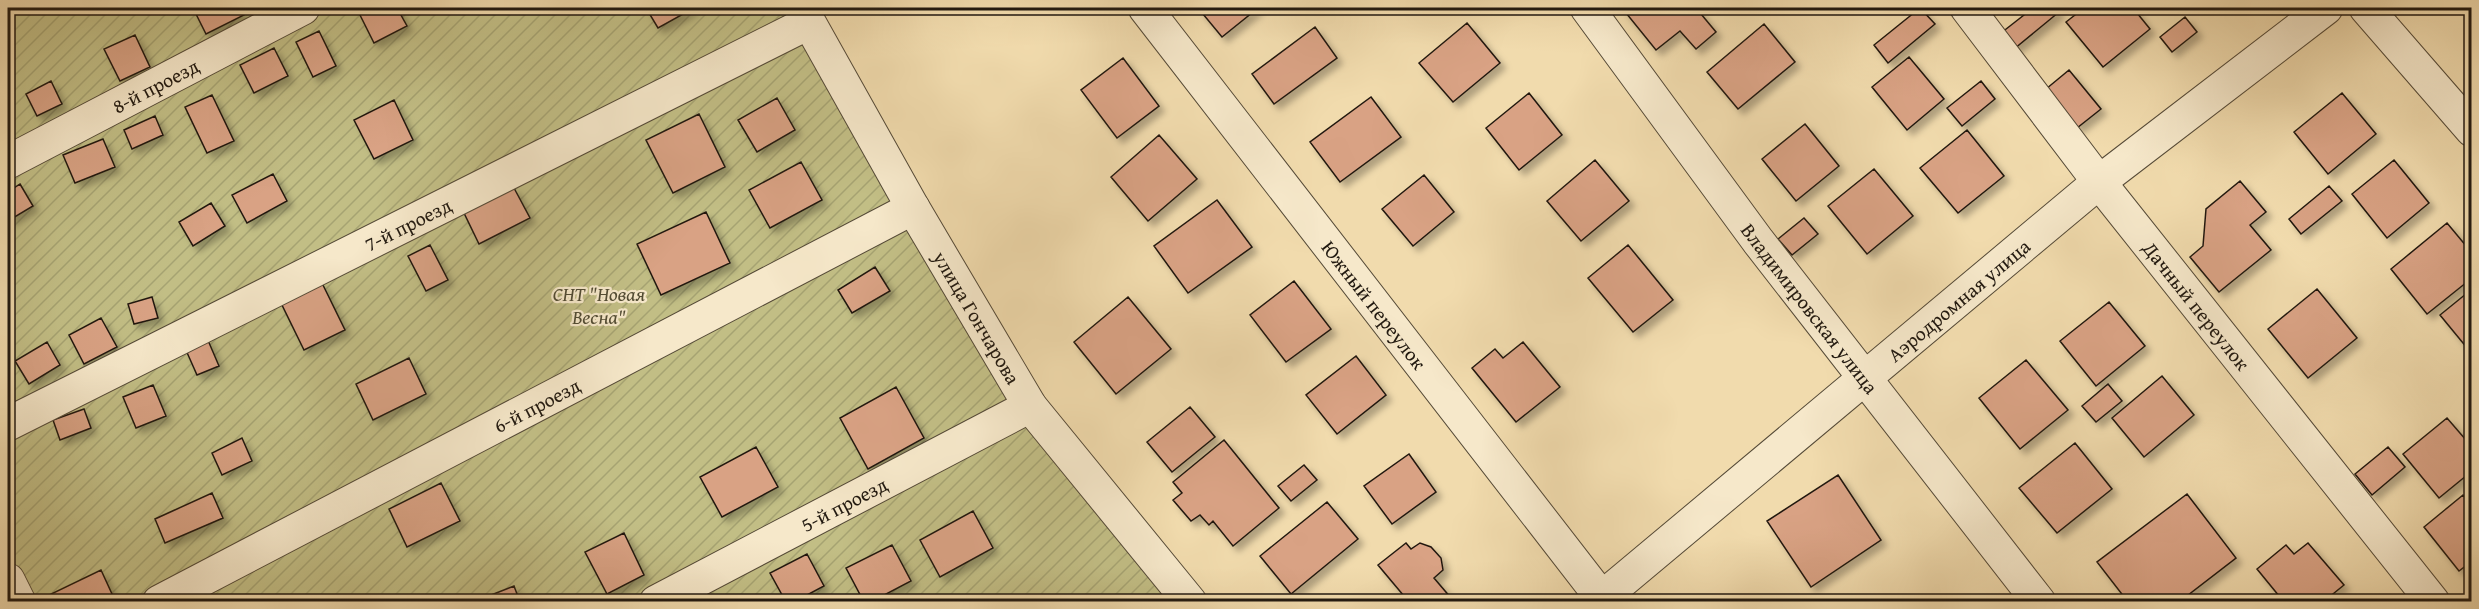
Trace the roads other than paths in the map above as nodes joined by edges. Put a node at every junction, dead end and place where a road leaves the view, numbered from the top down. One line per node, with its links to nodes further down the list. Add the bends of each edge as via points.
1 (303, 8): 9 (street, 8-й проезд)
2 (1145, 8): 17 (street, Южный переулок)
3 (1587, 8): 12 (street, Владимировская улица, via 1758,241)
4 (1966, 8): 10 (street, Дачный переулок)
5 (2326, 8): 10 (street, Аэродромная улица)
6 (2366, 8): 8 (street)
7 (804, 15): 11 (street, улица Гончарова); 14 (street, 7-й проезд)
8 (2472, 130)
9 (8, 162)
10 (2099, 183): 12 (street, Аэродромная улица); 22 (street, Дачный переулок)
11 (913, 208): 13 (street, улица Гончарова); 19 (street, 6-й проезд)
12 (1865, 376): 17 (street, Аэродромная улица); 21 (street, Владимировская улица)
13 (1030, 406): 16 (street, улица Гончарова); 20 (street, 5-й проезд)
14 (8, 424)
15 (8, 580): 18 (street)
16 (1185, 600)
17 (1601, 600)
18 (19, 602)
19 (159, 602)
20 (656, 602)
21 (2039, 602)
22 (2433, 602)

